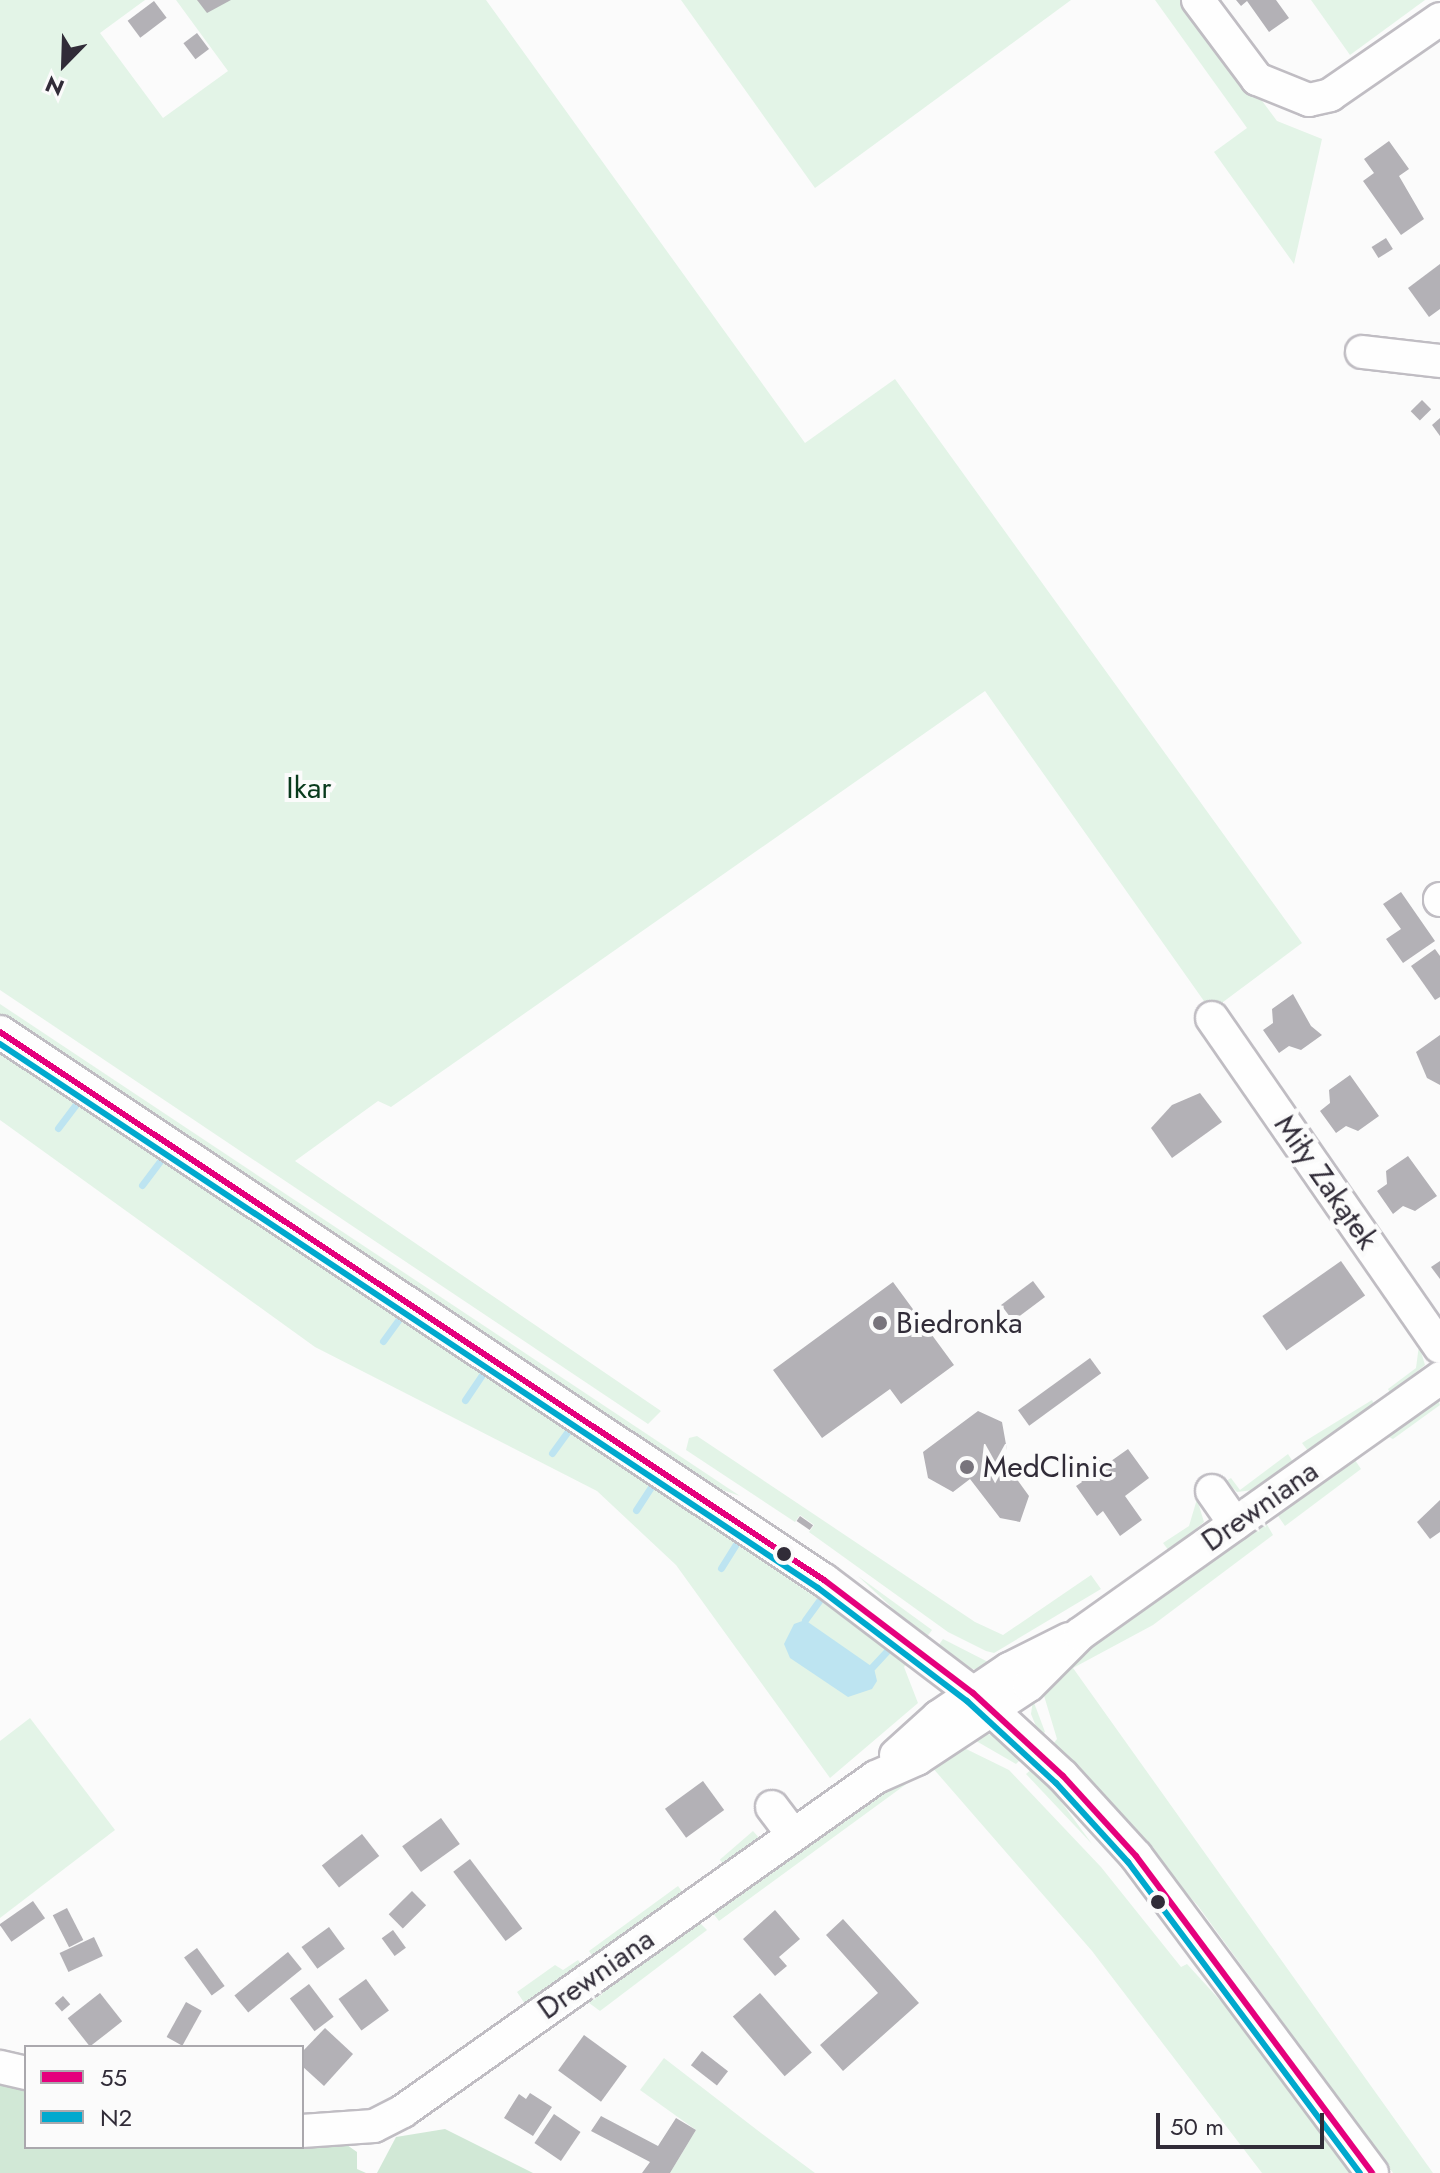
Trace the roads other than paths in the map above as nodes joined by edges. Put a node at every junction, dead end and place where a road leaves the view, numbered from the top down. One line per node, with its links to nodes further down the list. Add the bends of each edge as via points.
1 (1198, 0): 2 (street, via 1257,79 1309,100 1330,95)
2 (1440, 19)
3 (1362, 352): 4 (street)
4 (1440, 361)
5 (1212, 1018): 7 (street, Miły Zakątek)
6 (0, 1032): 11 (street, via 824,1580)
7 (1440, 1347)
8 (1440, 1378): 10 (street, Drewniana)
9 (1212, 1491): 10 (street)
10 (1235, 1524): 11 (street, Drewniana, via 1080,1634 1039,1651)
11 (982, 1702): 13 (street, Drewniana, via 907,1743 876,1777); 17 (street, via 1063,1776 1136,1856)
12 (772, 1807): 13 (street)
13 (793, 1835): 16 (street, Drewniana, via 403,2111 374,2126)
14 (0, 2067): 15 (street)
15 (24, 2073)
16 (304, 2131)
17 (1372, 2173)

